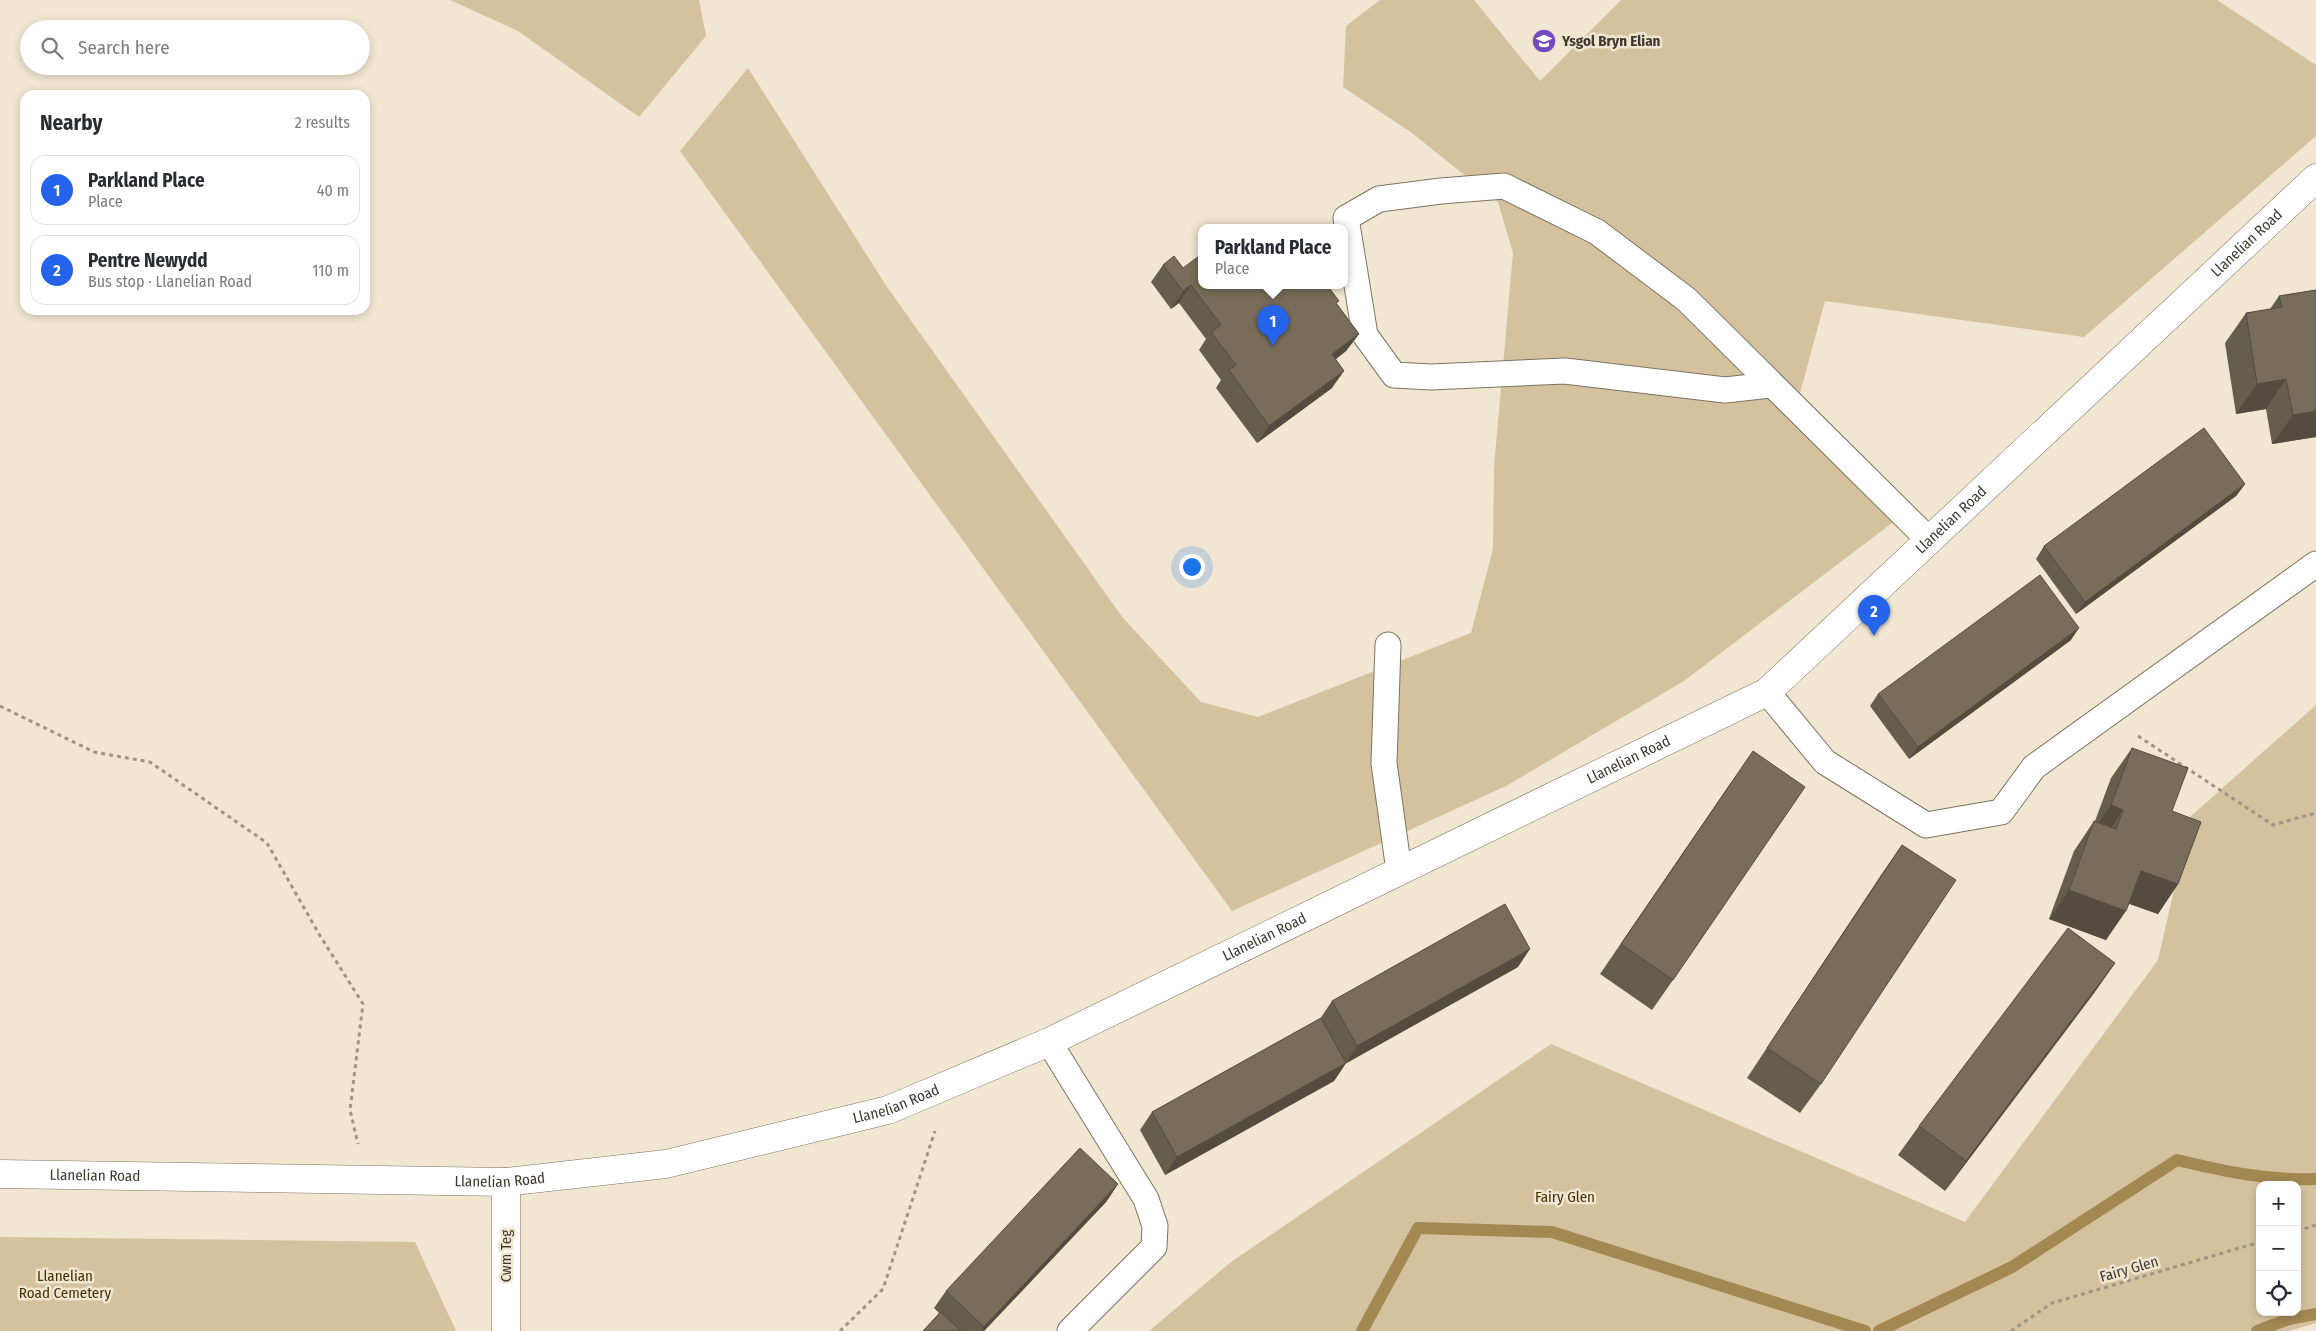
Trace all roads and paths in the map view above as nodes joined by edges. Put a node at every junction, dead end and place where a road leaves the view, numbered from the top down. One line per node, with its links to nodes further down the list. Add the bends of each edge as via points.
1 (2316, 178): 5 (main road, Llanelian Road)
2 (1347, 224): 4 (lane, via 1346,218 1380,199 1504,186 1597,232 1686,300)
3 (1348, 230): 4 (lane, via 1365,336 1394,375 1432,377 1565,371 1725,390)
4 (1770, 385): 5 (lane)
5 (1929, 540): 8 (main road, Llanelian Road)
6 (2316, 564): 10 (lane)
7 (1388, 645): 12 (lane, via 1384,763)
8 (1767, 692): 10 (lane, via 1825,762 1926,825 2001,812 2034,767); 12 (main road, Llanelian Road)
9 (0, 706): 16 (path, via 94,752 150,762 267,843 363,1004 350,1110)
10 (2106, 715): 11 (path, via 2273,825)
11 (2316, 813)
12 (1400, 871): 13 (main road, Llanelian Road)
13 (1049, 1042): 14 (main road, Llanelian Road); 23 (lane, via 1146,1199 1154,1226 1154,1247)
14 (950, 1084): 17 (main road, Llanelian Road, via 888,1110 666,1164); 22 (path, via 883,1289)
15 (0, 1174): 16 (main road, Llanelian Road)
16 (368, 1180): 17 (main road, Llanelian Road)
17 (506, 1182): 21 (main road, Cwm Teg)
18 (2316, 1225): 19 (path)
19 (2301, 1230)
20 (2256, 1243): 24 (path, Fairy Glen, via 2052,1303)
21 (506, 1331)
22 (840, 1331)
23 (1070, 1331)
24 (2011, 1331)

